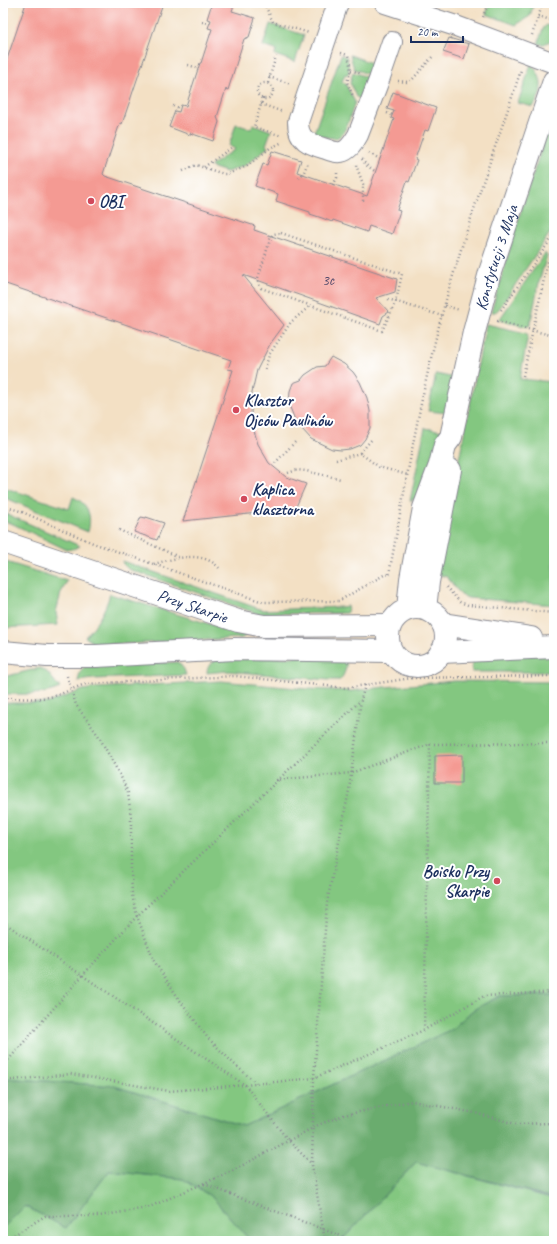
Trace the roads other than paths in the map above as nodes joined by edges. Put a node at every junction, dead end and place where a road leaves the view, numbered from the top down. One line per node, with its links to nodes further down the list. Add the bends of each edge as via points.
1 (338, 3): 3 (street, via 297,130 304,140 334,152 342,152 348,148 358,135)
2 (385, 3): 4 (street, via 456,26)
3 (392, 42)
4 (554, 63)
5 (554, 81): 6 (street, Konstytucji 3 Maja, via 490,272)
6 (451, 437): 8 (street, Konstytucji 3 Maja, via 445,445 424,508); 9 (street, Konstytucji 3 Maja, via 454,446 428,582)
7 (3, 542): 11 (street, Przy Skarpie, via 238,621 264,626)
8 (410, 588): 9 (street, Konstytucji 3 Maja); 11 (street, via 397,605 382,617)
9 (416, 609): 10 (street, via 436,615); 11 (street, via 397,615)
10 (443, 624): 12 (street); 16 (street, via 446,638)
11 (380, 625): 14 (street, via 388,634)
12 (554, 641)
13 (554, 647): 16 (street)
14 (391, 651): 15 (street, Przy Skarpie, via 235,648 96,656 47,656); 16 (street, via 401,662 416,666 431,663)
15 (3, 652)
16 (442, 652)

